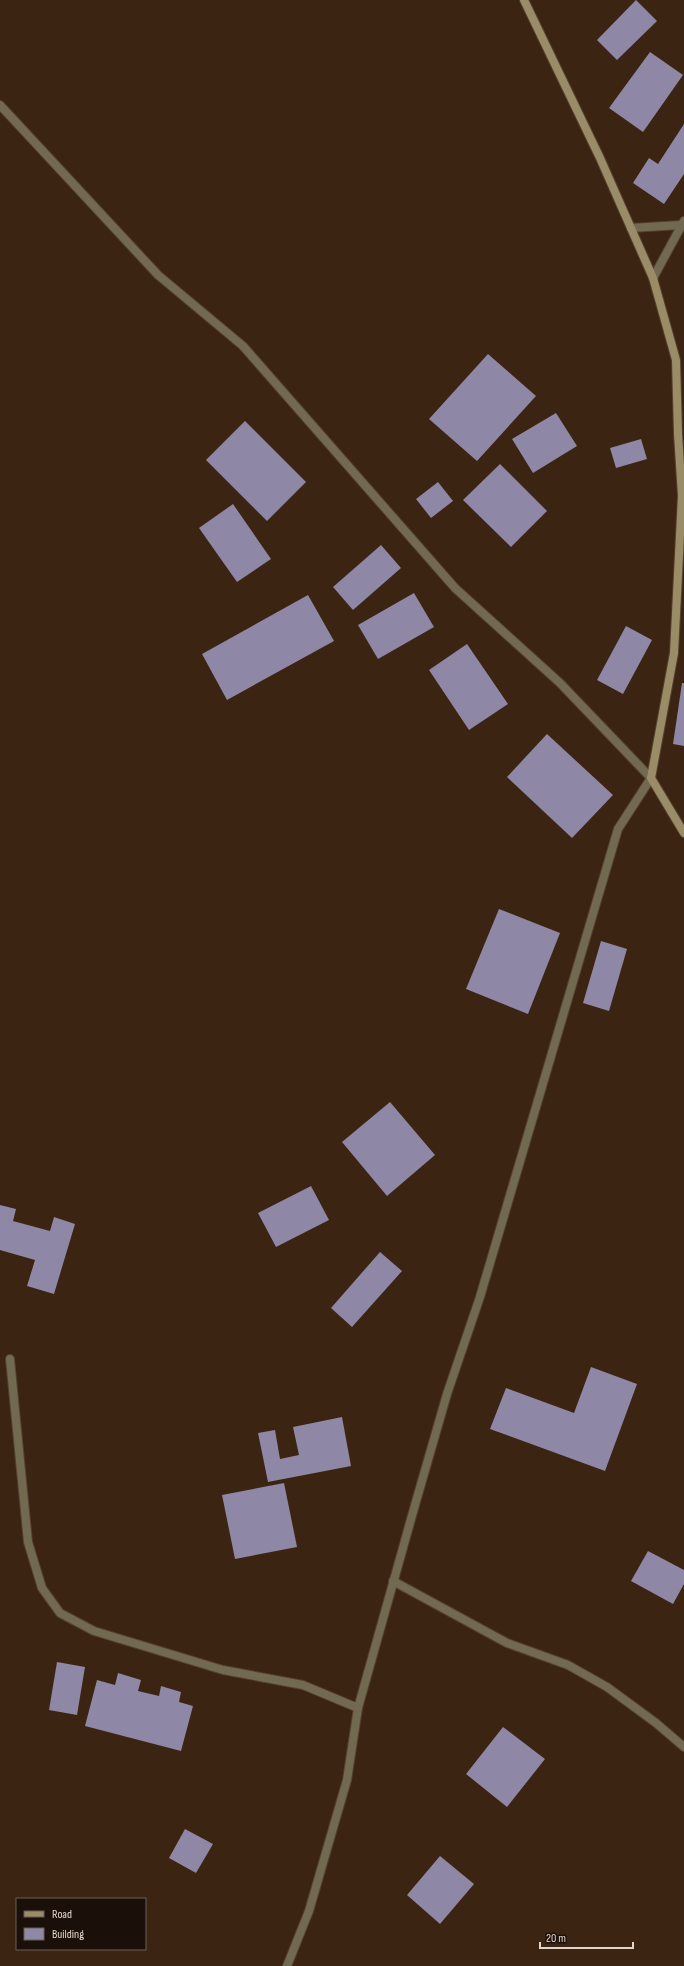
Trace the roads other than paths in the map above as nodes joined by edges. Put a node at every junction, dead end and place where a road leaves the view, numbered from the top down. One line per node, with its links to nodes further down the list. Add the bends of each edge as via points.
1 (524, 0): 4 (street)
2 (0, 105): 6 (street, via 158,275 243,346 455,588 560,683)
3 (683, 223): 4 (street); 5 (street)
4 (631, 228): 5 (street)
5 (653, 278): 6 (street, via 676,360 682,496 674,653)
6 (651, 778): 7 (street); 9 (street, via 618,829)
7 (684, 833)
8 (10, 1359): 10 (street, via 28,1542 42,1588 60,1613 94,1630 223,1670 303,1685)
9 (393, 1581): 10 (street); 11 (street, via 507,1643 575,1668 607,1687)
10 (358, 1708): 12 (street, via 346,1780 309,1911)
11 (684, 1747)
12 (287, 1966)

